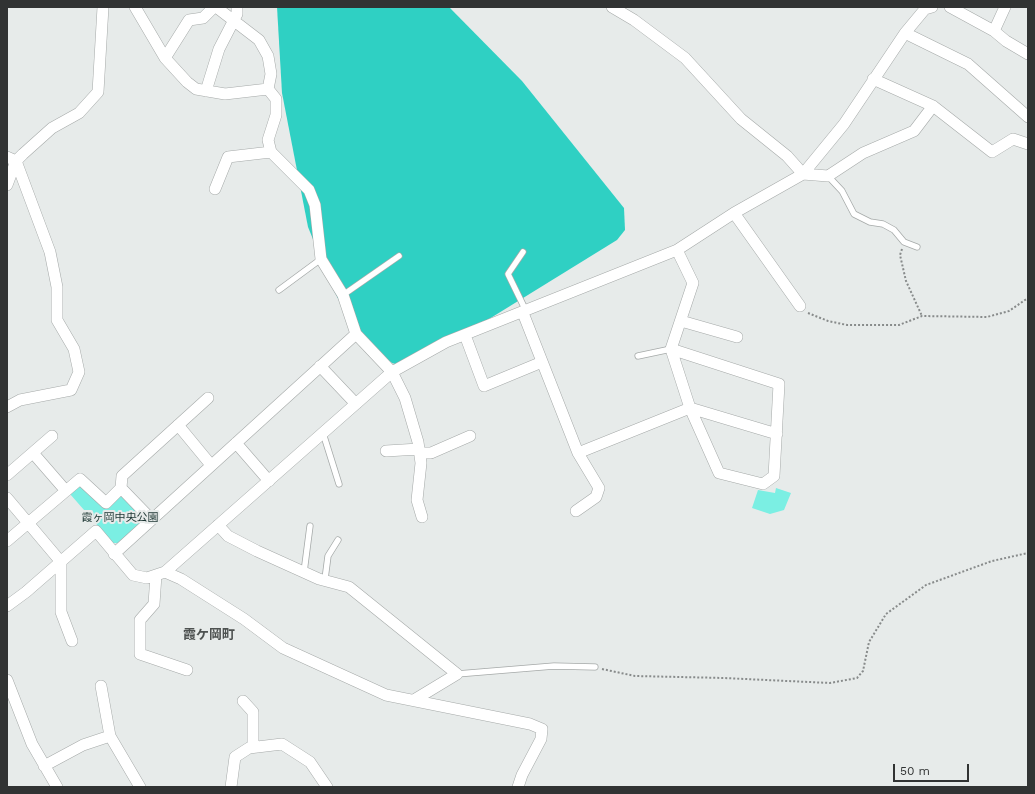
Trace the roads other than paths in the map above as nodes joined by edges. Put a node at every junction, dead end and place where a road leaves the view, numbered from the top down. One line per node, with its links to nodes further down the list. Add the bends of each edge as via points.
1 (102, 7): 21 (street, via 98,92 79,113 52,128)
2 (135, 7): 13 (street)
3 (215, 7): 9 (street); 13 (street, via 203,18 189,20)
4 (237, 7): 9 (street)
5 (612, 7): 22 (street, via 686,58 741,119 787,156)
6 (932, 7): 11 (street, via 925,9)
7 (950, 7): 10 (street)
8 (1004, 7): 10 (street)
9 (234, 20): 15 (street, via 259,40 268,56 271,74); 16 (street, via 219,49)
10 (994, 31): 12 (street)
11 (905, 33): 14 (street); 18 (street, via 968,64)
12 (1028, 54)
13 (165, 58): 16 (street, via 187,82 196,89)
14 (873, 79): 17 (street); 22 (street, via 844,124)
15 (268, 89): 16 (street, via 225,94); 20 (street, via 276,99 276,116 268,140)
16 (206, 91)
17 (933, 106): 19 (street, via 992,152 1013,139); 23 (street, via 914,131 863,153)
18 (1028, 117)
19 (1028, 144)
20 (271, 152): 25 (street, via 228,157); 31 (street, via 309,190 315,205)
21 (12, 159): 24 (street); 47 (street, via 50,252 57,287 57,320 74,349 79,372 72,390 20,400)
22 (803, 174): 23 (street); 26 (street)
23 (828, 176): 27 (lane, via 842,191 854,214 870,222 883,224 894,230 904,242)
24 (7, 185)
25 (215, 189)
26 (734, 213): 28 (street); 34 (street)
27 (917, 247)
28 (677, 250): 35 (street); 36 (street, via 693,283)
29 (523, 252): 35 (lane, via 508,274)
30 (399, 256): 33 (lane)
31 (321, 259): 32 (lane); 33 (street)
32 (279, 290)
33 (343, 295): 37 (street)
34 (800, 306)
35 (524, 312): 38 (street); 42 (street)
36 (681, 321): 39 (street); 40 (street)
37 (356, 334): 43 (street); 44 (street)
38 (465, 335): 42 (street, via 484,386); 44 (street, via 446,342)
39 (737, 337)
40 (671, 349): 41 (lane); 48 (street); 51 (street, via 779,384)
41 (638, 356)
42 (542, 362): 58 (street)
43 (320, 366): 46 (street); 54 (street)
44 (392, 372): 46 (street); 56 (street, via 406,398)
45 (208, 398): 49 (street)
46 (356, 404): 50 (street)
47 (7, 407)
48 (690, 408): 51 (street); 51 (street, via 719,473 763,484 774,476); 58 (street)
49 (178, 426): 59 (street); 63 (street, via 122,476)
50 (323, 433): 61 (street); 62 (lane)
51 (776, 434)
52 (52, 436): 57 (street)
53 (470, 436): 56 (street, via 431,453)
54 (236, 443): 59 (street); 61 (street)
55 (386, 451): 56 (street)
56 (420, 451): 67 (street, via 417,500)
57 (33, 453): 60 (street); 64 (street)
58 (578, 453): 66 (street, via 599,488 596,497)
59 (211, 465): 68 (street)
60 (7, 475)
61 (269, 481): 70 (street)
62 (339, 484)
63 (121, 488): 64 (street, via 106,503 80,479); 68 (street)
64 (66, 491): 69 (street)
65 (7, 498): 69 (street)
66 (576, 511)
67 (422, 517)
68 (151, 519): 74 (street)
69 (28, 523): 73 (street); 75 (street)
70 (218, 525): 76 (street, via 228,536); 77 (street)
71 (310, 526): 76 (lane)
72 (338, 540): 78 (lane, via 328,556)
73 (7, 541)
74 (114, 554): 75 (street, via 96,531); 77 (street, via 133,575 147,578)
75 (61, 562): 79 (street); 80 (street, via 61,612)
76 (304, 572): 78 (street)
77 (161, 574): 82 (street, via 154,604 140,620 140,654); 86 (street, via 182,579 283,648 386,695)
78 (325, 579): 83 (street, via 349,587)
79 (7, 606)
80 (72, 641)
81 (594, 667): 83 (lane, via 554,666)
82 (187, 670)
83 (457, 674): 86 (street)
84 (8, 684): 90 (street, via 32,744)
85 (101, 686): 88 (street)
86 (414, 700): 95 (street, via 530,724 542,729 542,739)
87 (243, 701): 89 (street, via 253,712)
88 (110, 736): 90 (street, via 83,745); 92 (street)
89 (252, 747): 93 (street, via 235,757); 94 (street, via 282,744 310,762)
90 (44, 766): 91 (street)
91 (57, 787)
92 (140, 787)
93 (231, 787)
94 (327, 787)
95 (518, 787)

